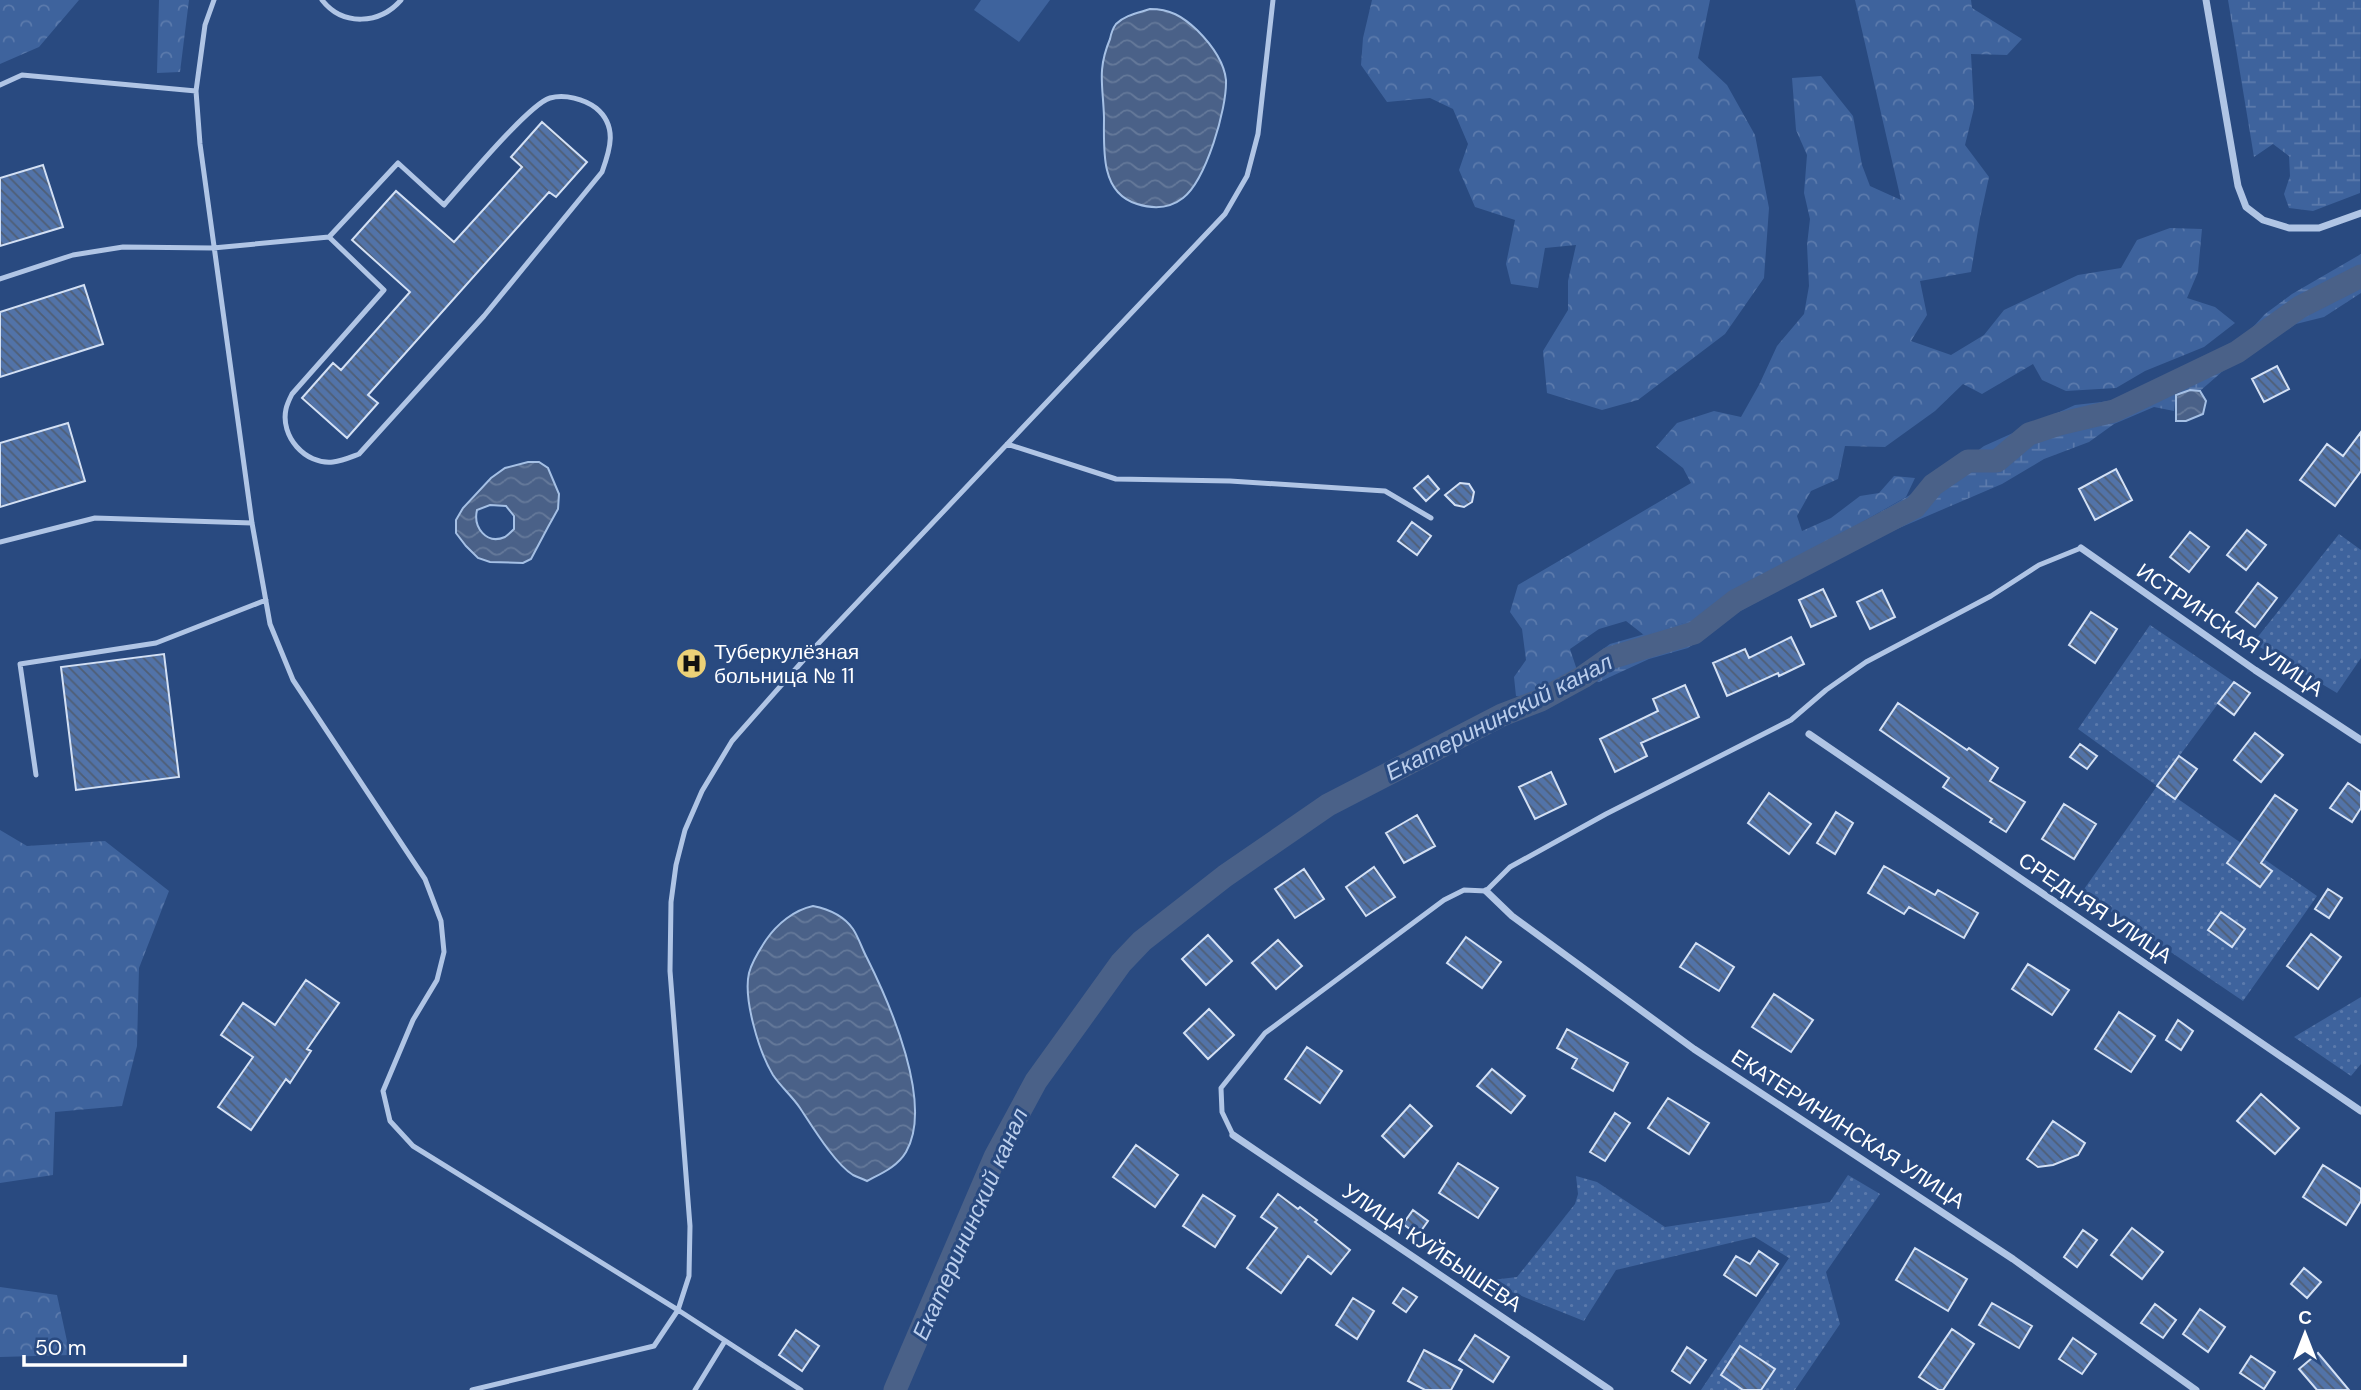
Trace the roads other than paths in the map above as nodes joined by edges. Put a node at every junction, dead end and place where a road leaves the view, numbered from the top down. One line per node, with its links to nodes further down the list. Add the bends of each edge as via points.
1 (214, 0): 7 (lane, via 205,25)
2 (322, 0): 3 (lane, via 347,17 370,20 392,10)
3 (401, 0)
4 (1273, 0): 12 (lane, via 1258,134 1247,176 1225,214)
5 (2206, 0): 8 (street, via 2238,186 2246,207 2263,220 2289,228 2319,228)
6 (0, 85): 7 (lane, via 22,75)
7 (195, 91): 10 (lane)
8 (2361, 213)
9 (329, 237): 9 (lane, via 384,290 292,394 285,410 287,433 295,446 309,457 331,463 359,454 484,316 602,173 612,144 609,126 596,109 574,97 548,98 528,112 444,205 398,163); 10 (lane)
10 (213, 248): 11 (lane, via 123,247 73,255); 14 (lane)
11 (0, 279)
12 (1007, 444): 13 (lane, via 1116,479 1385,491); 24 (lane, via 732,741 685,830 671,902 670,971 690,1226 689,1276)
13 (1430, 518)
14 (252, 523): 15 (lane, via 95,517); 17 (lane)
15 (0, 542)
16 (2081, 548): 19 (street, ИСТРИНСКАЯ УЛИЦА); 21 (lane, via 2039,565 1991,596 1866,662 1791,720 1510,867)
17 (266, 600): 20 (lane, via 156,643 20,664); 24 (lane, via 270,624 293,680 425,879 441,921 444,952 437,980 409,1029 383,1091 390,1121 414,1146)
18 (1809, 734): 22 (street, СРЕДНЯЯ УЛИЦА)
19 (2361, 740)
20 (36, 775)
21 (1486, 891): 23 (lane, via 1464,890 1444,900 1265,1033 1222,1088 1222,1112); 30 (street, ЕКАТЕРИНИНСКАЯ УЛИЦА, via 1512,916 1694,1049 2013,1259)
22 (2361, 1111)
23 (1233, 1135): 29 (street, УЛИЦА КУЙБЫШЕВА)
24 (678, 1310): 25 (lane); 26 (lane, via 654,1346)
25 (725, 1341): 27 (lane); 28 (lane)
26 (471, 1390)
27 (695, 1390)
28 (801, 1390)
29 (1610, 1390)
30 (2196, 1390)

